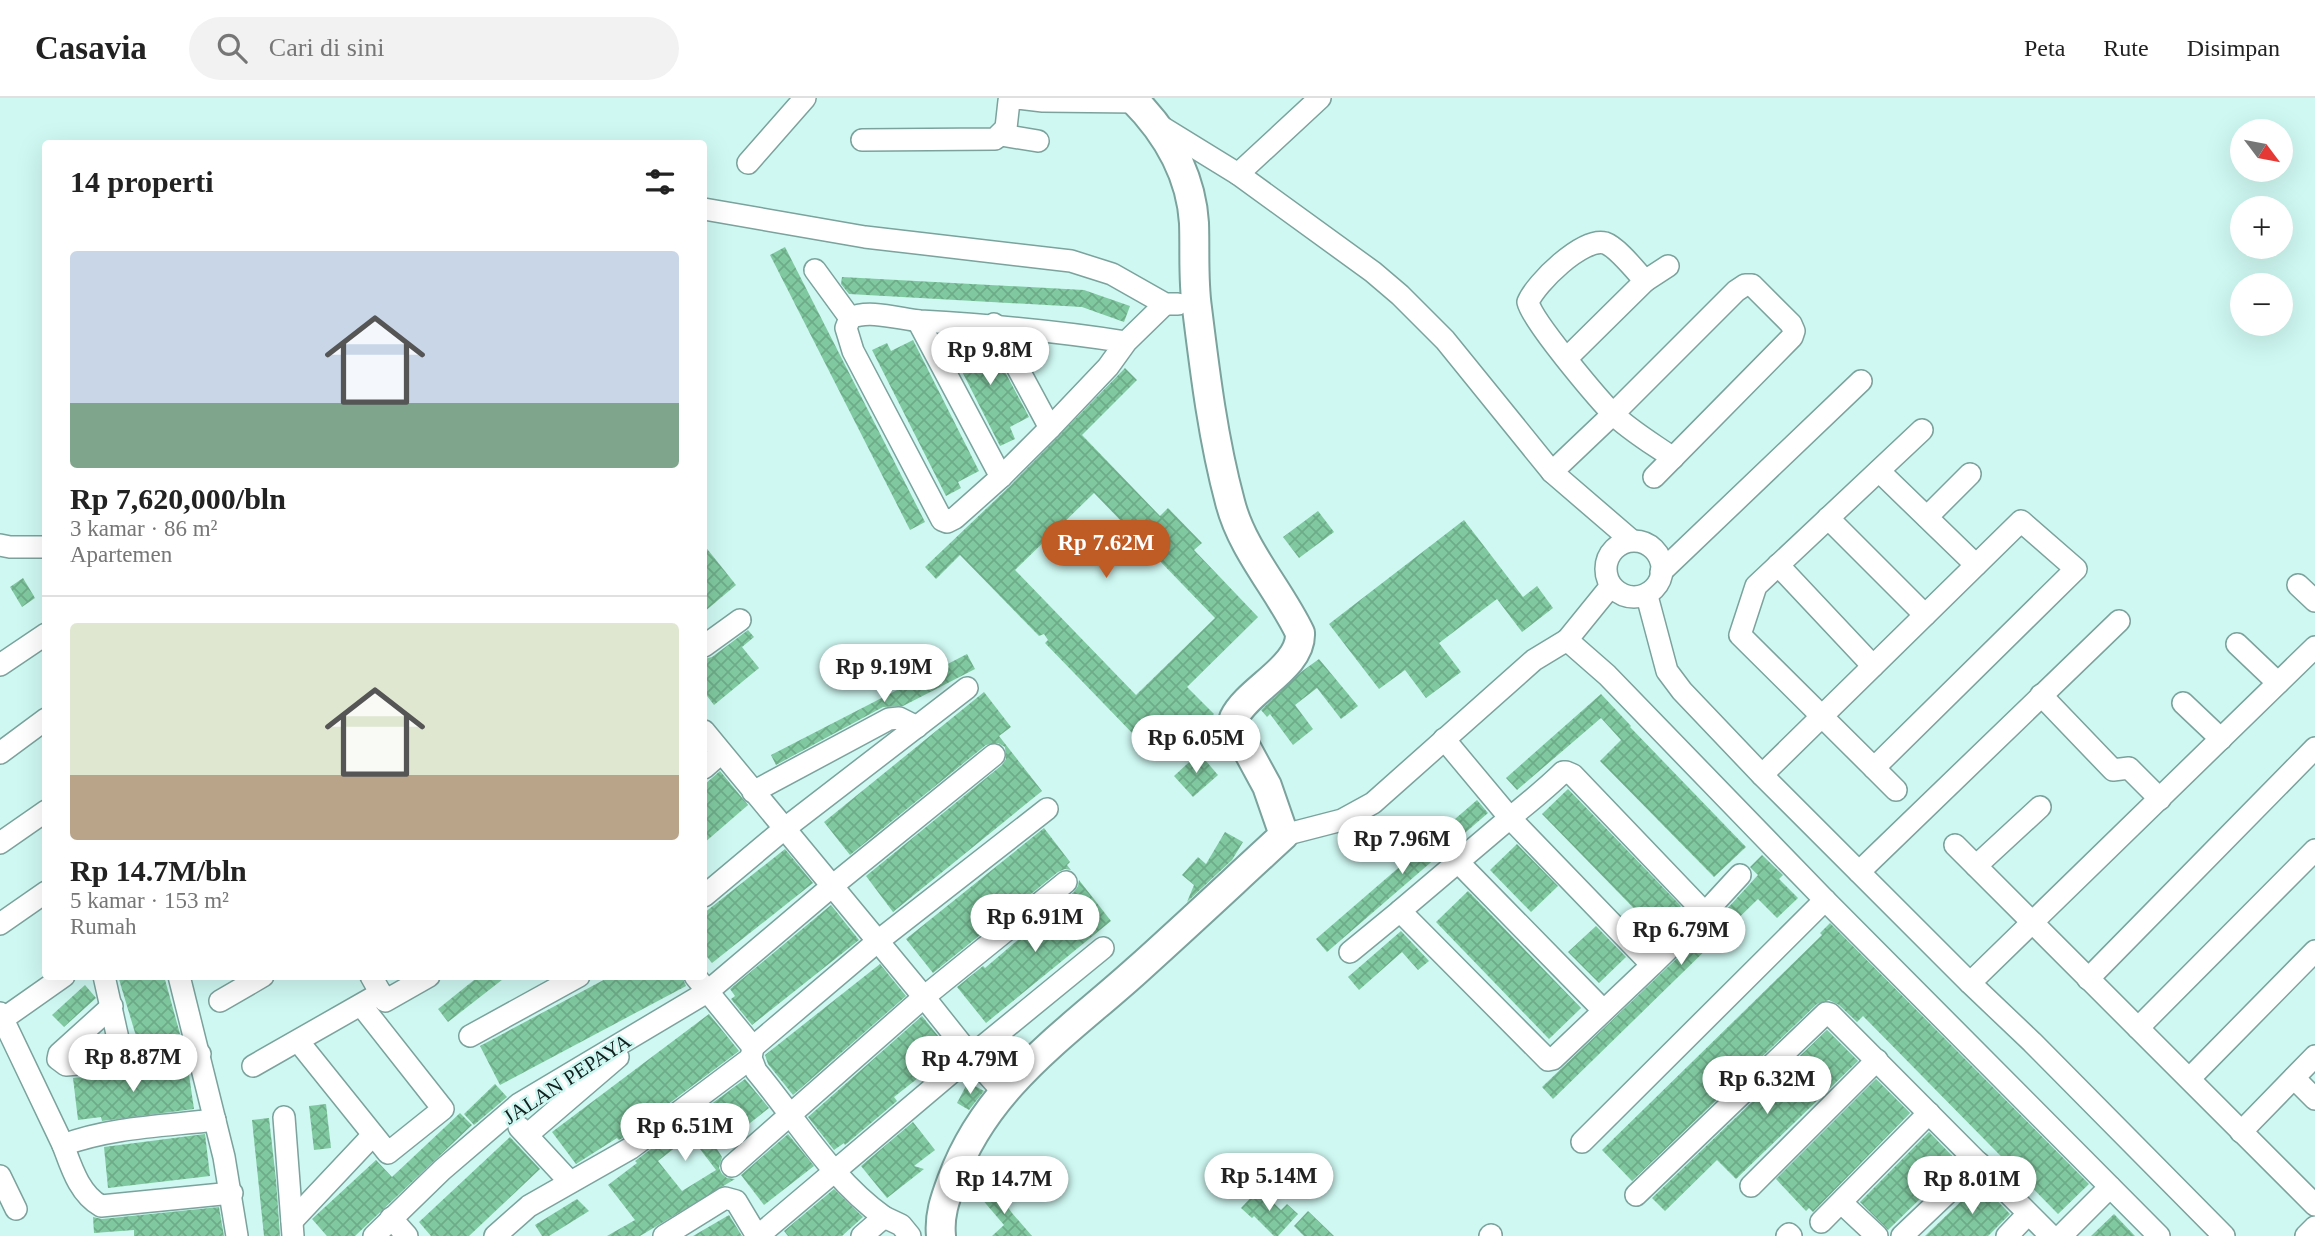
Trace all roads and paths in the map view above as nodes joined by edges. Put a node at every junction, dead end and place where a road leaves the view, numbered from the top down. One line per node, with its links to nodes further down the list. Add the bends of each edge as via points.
1 (805, 98): 7 (street)
2 (1316, 99): 8 (street)
3 (1139, 106): 4 (street, via 1014,99 1009,101 1008,121); 8 (street); 14 (street, via 1176,154 1188,184)
4 (1000, 135): 5 (street, via 989,139); 6 (street)
5 (862, 140)
6 (1038, 141)
7 (748, 163)
8 (1238, 174): 26 (street, via 1400,295 1446,340)
9 (707, 210): 13 (street, via 865,237 1072,261 1112,274)
10 (1668, 266): 12 (street)
11 (815, 270): 15 (street)
12 (1645, 281): 19 (street); 19 (street, via 1617,252 1600,242 1582,248 1555,269 1528,302)
13 (1166, 304): 14 (street); 18 (street)
14 (1196, 305): 77 (street, via 1231,506 1300,633 1298,647 1285,666 1250,696 1234,719 1267,786)
15 (850, 318): 16 (street, via 863,315); 28 (street, via 846,328 853,351 942,520 955,518)
16 (918, 321): 17 (street); 28 (street)
17 (994, 324): 18 (street); 22 (street)
18 (1126, 342): 22 (street)
19 (1567, 358): 21 (street)
20 (1861, 381): 37 (street)
21 (1613, 414): 24 (street); 24 (street, via 1736,291 1752,285 1791,324 1792,337); 26 (street)
22 (1050, 428): 28 (street)
23 (1922, 430): 25 (street)
24 (1673, 458): 29 (street)
25 (1879, 471): 30 (street); 31 (street)
26 (1552, 472): 32 (street)
27 (1970, 474): 30 (street)
28 (1001, 477)
29 (1654, 477)
30 (1927, 517): 36 (street)
31 (1828, 518): 35 (street); 42 (street)
32 (1630, 540): 37 (street, via 1650,544 1662,561); 39 (street, via 1612,549 1604,567)
33 (0, 545): 34 (street)
34 (42, 547)
35 (1778, 565): 51 (street); 56 (street, via 1756,586 1740,635)
36 (1976, 565): 42 (street); 67 (street, via 2021,521 2076,569)
37 (1661, 572): 40 (street, via 1661,581)
38 (2298, 585): 41 (street)
39 (1610, 587): 40 (street, via 1627,598); 46 (street)
40 (1647, 596): 68 (street, via 1667,671)
41 (2315, 601)
42 (1925, 615): 51 (street)
43 (740, 620): 47 (street)
44 (2119, 621): 54 (street)
45 (42, 637): 50 (street)
46 (1567, 639): 60 (street, via 1534,660); 89 (street)
47 (707, 644)
48 (2237, 644): 52 (street)
49 (2315, 647): 52 (street)
50 (0, 665)
51 (1873, 666): 56 (street)
52 (2278, 683): 61 (street)
53 (967, 688): 58 (street)
54 (2041, 695): 71 (street, via 2113,770 2129,768); 83 (street)
55 (2183, 703): 61 (street)
56 (1821, 717): 67 (street); 68 (street)
57 (42, 722): 63 (street)
58 (917, 727): 70 (street, via 899,718 889,719); 76 (street)
59 (707, 735): 64 (street)
60 (1444, 739): 75 (street); 77 (street, via 1373,803 1342,820)
61 (2221, 739): 71 (street)
62 (2315, 748): 99 (street)
63 (0, 753)
64 (721, 753): 66 (street); 70 (street)
65 (994, 755): 86 (street, JALAN PEPAYA)
66 (707, 765)
67 (1874, 768): 69 (street)
68 (1762, 775): 83 (street)
69 (1896, 790)
70 (754, 792): 76 (street)
71 (2160, 799): 92 (street)
72 (2040, 807): 82 (street)
73 (1047, 809): 94 (street)
74 (42, 814): 78 (street)
75 (1510, 818): 81 (street); 91 (street, via 1566,772 1573,775); 98 (street)
76 (784, 829): 86 (street); 87 (street)
77 (1284, 835): 131 (street)
78 (0, 843)
79 (1955, 845): 82 (street)
80 (2315, 850): 117 (street)
81 (1458, 862): 90 (street); 114 (street)
82 (1976, 866): 92 (street)
83 (1859, 872): 107 (street)
84 (1740, 875): 91 (street)
85 (1066, 882): 110 (street)
86 (831, 887): 94 (street); 106 (street, JALAN PEPAYA)
87 (707, 893)
88 (42, 895): 93 (street)
89 (1825, 900): 141 (street); 149 (street)
90 (1401, 911): 97 (street); 114 (street, via 1548,1060)
91 (1705, 913): 98 (street)
92 (2033, 923): 99 (street); 107 (street)
93 (0, 925)
94 (878, 942): 110 (street); 120 (street)
95 (1103, 948): 122 (street)
96 (2315, 951): 129 (street)
97 (1350, 952)
98 (1652, 965): 114 (street)
99 (2088, 979): 117 (street)
100 (58, 980): 115 (street)
101 (105, 980): 113 (street)
102 (179, 980): 121 (street)
103 (256, 980): 111 (street)
104 (422, 980): 109 (street, via 385,1001)
105 (572, 980): 118 (street)
106 (707, 980)
107 (1970, 983): 175 (street)
108 (701, 984): 116 (street, JALAN PEPAYA); 120 (street)
109 (376, 985): 112 (street)
110 (924, 997): 122 (street); 133 (street)
111 (220, 1001)
112 (361, 1005): 119 (street); 139 (street, via 443,1109 388,1153)
113 (112, 1006): 124 (street, via 69,1043); 126 (street)
114 (1603, 1010)
115 (1, 1018): 127 (street)
116 (662, 1020): 135 (street, JALAN PEPAYA, via 519,1104); 140 (street)
117 (2138, 1028): 129 (street)
118 (470, 1036)
119 (298, 1041): 128 (street); 139 (street)
120 (752, 1052): 133 (street, via 756,1071); 147 (street, via 631,1148)
121 (200, 1054): 126 (street); 137 (street)
122 (971, 1056): 131 (street); 145 (street)
123 (2315, 1056): 130 (street)
124 (58, 1059): 126 (street, via 66,1065); 127 (street)
125 (1877, 1060): 134 (street); 148 (street); 151 (street, via 1826,1013)
126 (123, 1061)
127 (27, 1066): 142 (street)
128 (253, 1066)
129 (2190, 1078): 138 (street)
130 (2294, 1078): 132 (street); 138 (street)
131 (1003, 1092): 168 (street, via 966,1144 939,1219)
132 (2315, 1099)
133 (791, 1113): 144 (street); 145 (street)
134 (1929, 1114): 143 (street); 152 (street)
135 (508, 1115): 140 (street); 156 (street, JALAN PEPAYA)
136 (284, 1117): 159 (street)
137 (215, 1119): 142 (street, via 104,1133); 150 (street)
138 (2241, 1132): 153 (street)
139 (373, 1135): 159 (street)
140 (527, 1135): 147 (street)
141 (1582, 1142)
142 (63, 1145): 150 (street, via 75,1177 100,1206)
143 (1979, 1163): 155 (street); 170 (street)
144 (732, 1166)
145 (835, 1172): 160 (street, via 865,1203); 166 (street)
146 (0, 1176): 154 (street)
147 (569, 1182): 165 (street, via 529,1206)
148 (1752, 1186)
149 (2110, 1187): 173 (street); 174 (street)
150 (232, 1193): 162 (street)
151 (1636, 1195)
152 (1845, 1198): 157 (street); 169 (street, via 1846,1207)
153 (2315, 1205)
154 (16, 1209)
155 (2028, 1214): 171 (street); 172 (street)
156 (391, 1218): 163 (street, JALAN PEPAYA); 164 (street)
157 (1821, 1222)
158 (2315, 1227): 176 (street)
159 (292, 1229)
160 (871, 1230): 167 (street, via 901,1225)
161 (672, 1234): 166 (street, via 724,1198 736,1201)
162 (237, 1236)
163 (374, 1236)
164 (407, 1236)
165 (495, 1236)
166 (758, 1236)
167 (910, 1236)
168 (941, 1236)
169 (1877, 1236)
170 (1902, 1236)
171 (2007, 1236)
172 (2050, 1236)
173 (2061, 1236)
174 (2159, 1236)
175 (2224, 1236)
176 (2306, 1236)

